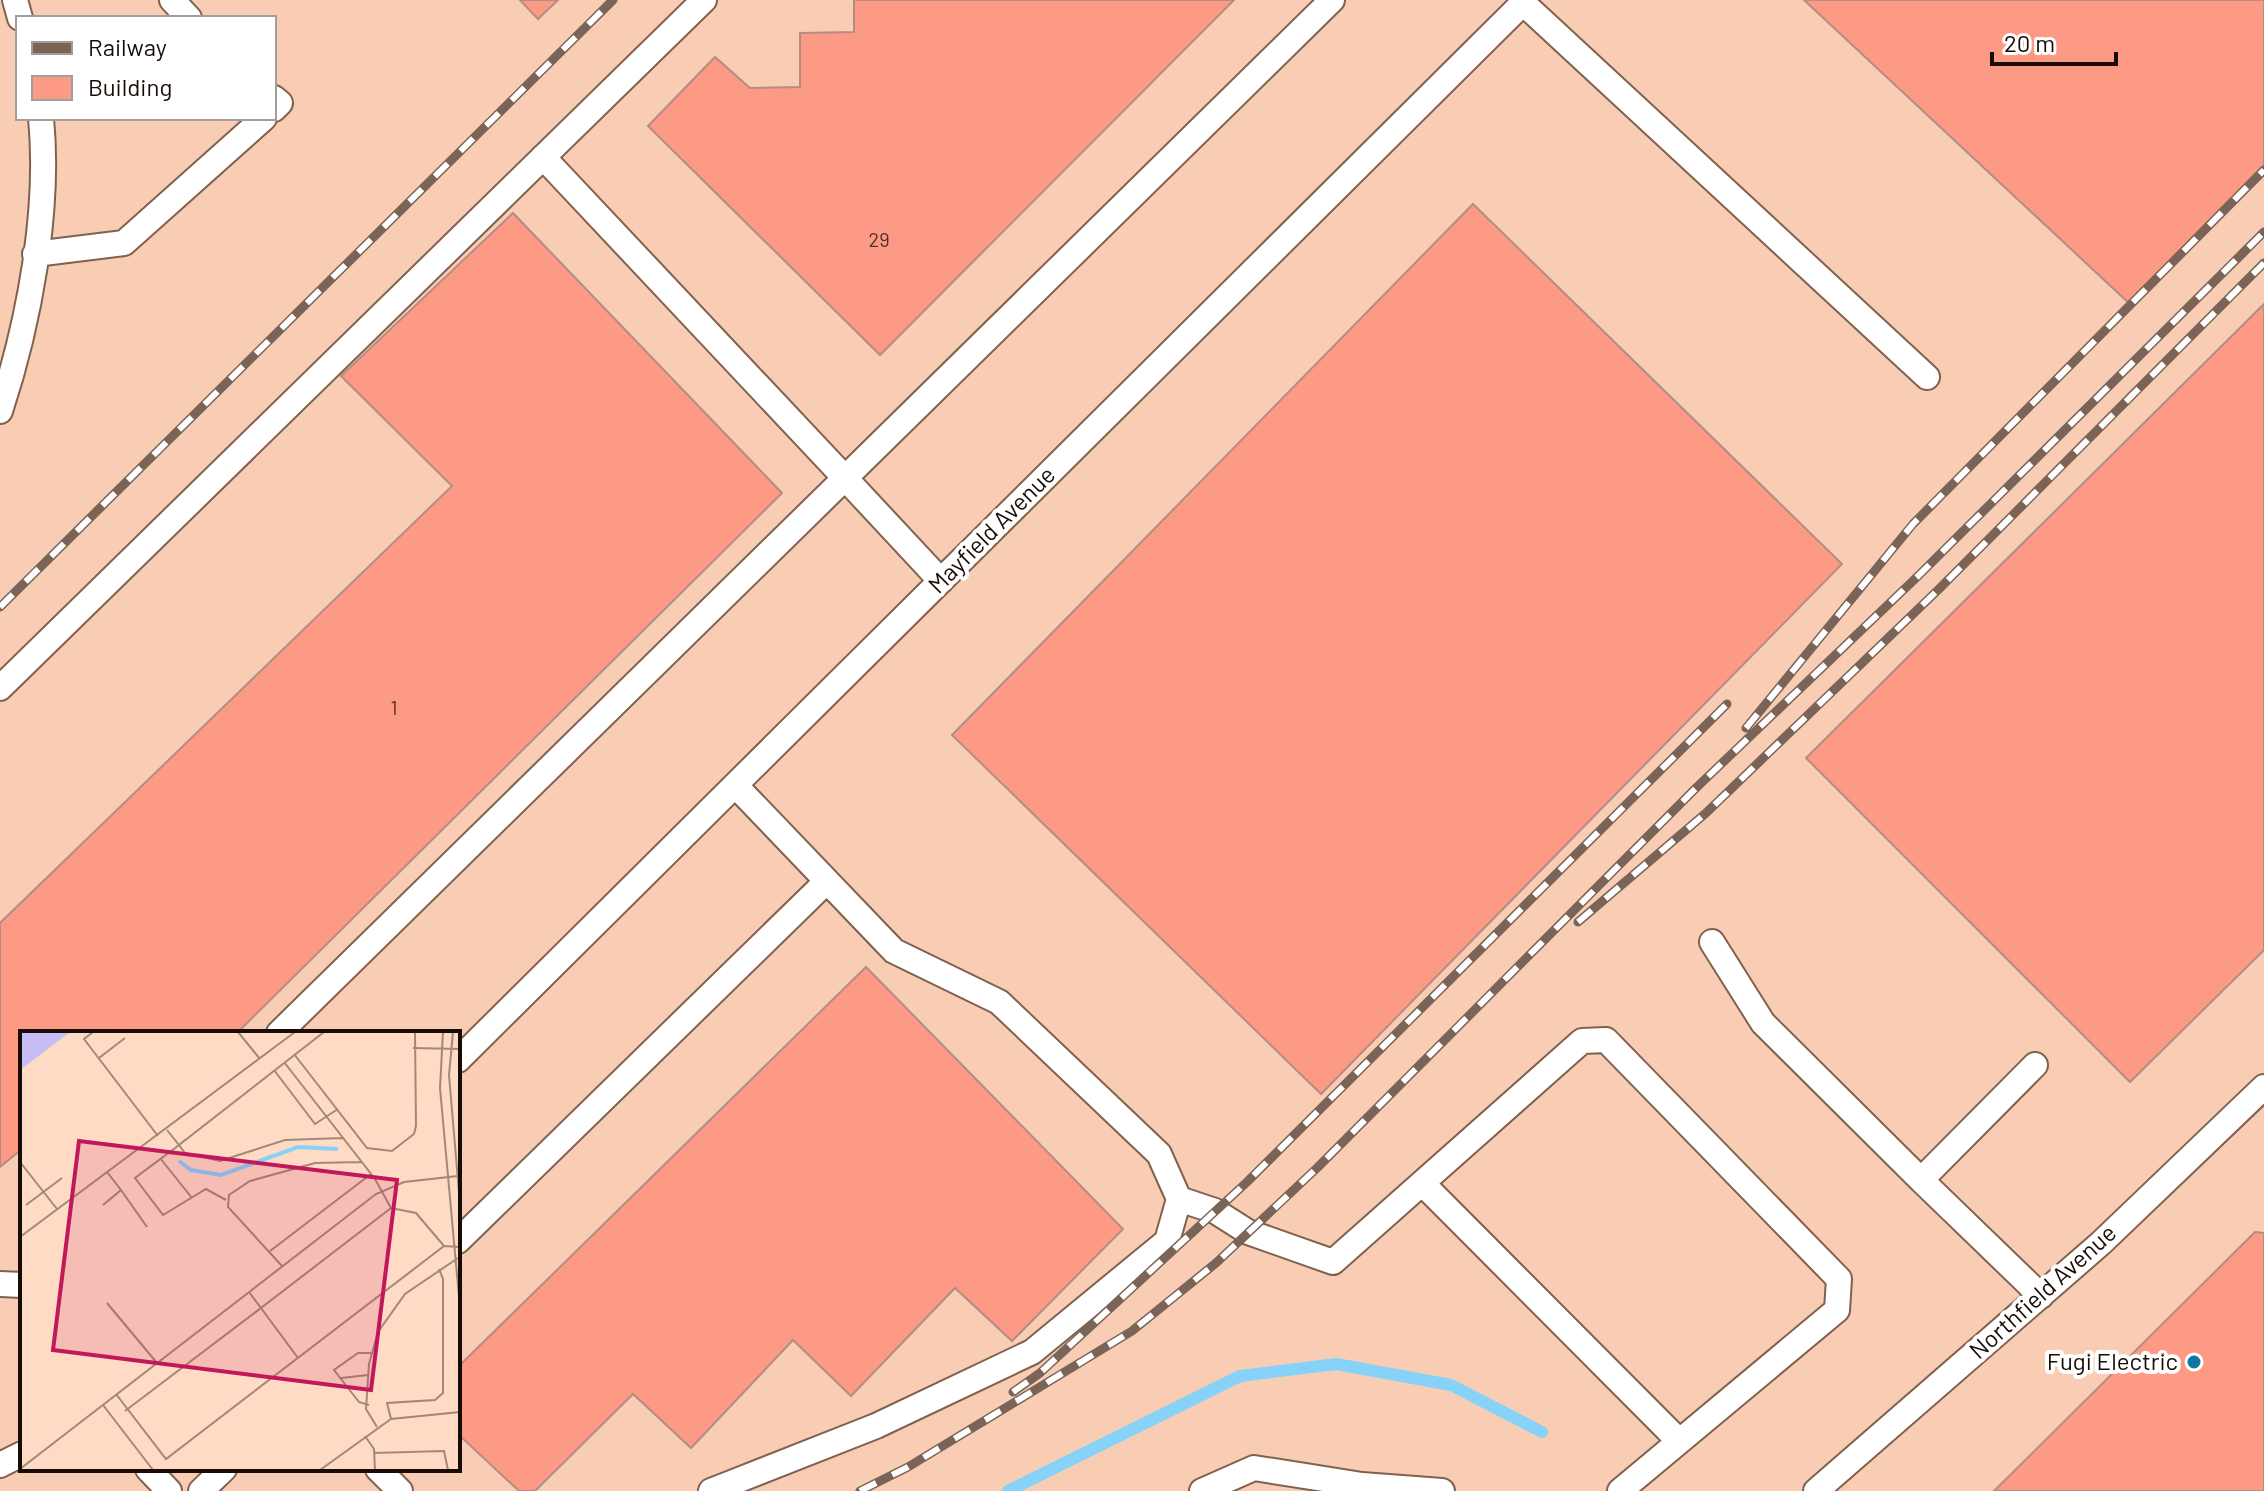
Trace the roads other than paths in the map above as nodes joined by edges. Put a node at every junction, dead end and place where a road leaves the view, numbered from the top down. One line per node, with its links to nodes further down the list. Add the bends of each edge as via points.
1 (172, 0): 5 (lane)
2 (704, 0): 8 (lane)
3 (1332, 0): 12 (lane)
4 (1524, 2): 10 (lane); 13 (lane, Mayfield Avenue)
5 (187, 16)
6 (41, 120): 9 (lane)
7 (262, 120): 9 (lane, via 124,243)
8 (543, 157): 12 (lane); 14 (lane)
9 (35, 254): 11 (lane, via 20,341)
10 (1927, 377)
11 (0, 411)
12 (845, 478): 13 (lane); 18 (lane)
13 (941, 581): 15 (lane, Mayfield Avenue)
14 (0, 688)
15 (735, 785): 16 (lane); 19 (lane, Mayfield Avenue)
16 (827, 881): 24 (lane, via 894,951 999,1002 1159,1154); 25 (lane)
17 (1712, 942): 22 (lane, via 1763,1023)
18 (281, 1031)
19 (460, 1058)
20 (2035, 1065): 22 (lane)
21 (2264, 1087): 28 (lane, Northfield Avenue)
22 (1921, 1180): 28 (lane)
23 (1422, 1183): 24 (lane, via 1333,1262 1248,1232 1215,1211); 29 (lane); 29 (lane, via 1582,1041 1606,1040 1839,1279 1837,1310)
24 (1179, 1199): 38 (lane, via 1167,1241 1032,1352 876,1426)
25 (460, 1239)
26 (0, 1284): 27 (lane)
27 (20, 1286)
28 (2041, 1296): 42 (lane, Northfield Avenue)
29 (1679, 1441): 41 (lane)
30 (20, 1455): 31 (lane)
31 (0, 1465)
32 (150, 1471): 35 (lane)
33 (222, 1471): 36 (lane)
34 (380, 1471): 37 (lane)
35 (169, 1491)
36 (201, 1491)
37 (400, 1491)
38 (711, 1491)
39 (1202, 1491): 40 (lane, via 1254,1468)
40 (1442, 1491)
41 (1620, 1491)
42 (1816, 1491)

